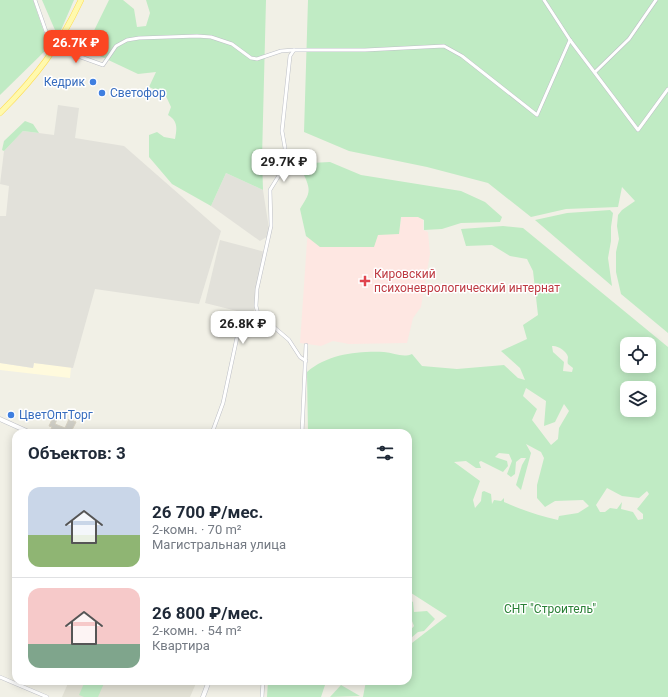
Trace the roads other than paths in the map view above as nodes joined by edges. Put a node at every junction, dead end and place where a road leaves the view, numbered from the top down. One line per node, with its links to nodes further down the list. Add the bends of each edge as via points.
1 (35, 0): 6 (street, via 49,40)
2 (81, 0): 6 (main road)
3 (544, 0): 5 (street)
4 (656, 0): 8 (street, via 629,39)
5 (570, 40): 7 (street, via 537,115 462,56 444,46); 8 (street)
6 (56, 48): 7 (street, via 103,65 116,46 127,40 139,38 211,37 232,44 251,58 257,59 281,51); 10 (main road, via 34,78)
7 (294, 50): 11 (street, via 290,56 284,102 283,169 270,190 271,226 257,289)
8 (595, 72): 9 (street, via 638,130)
9 (668, 89)
10 (0, 113)
11 (258, 314): 13 (street, via 289,340 300,357); 16 (street, via 248,315 239,328 223,403)
12 (306, 345): 13 (street)
13 (306, 361): 17 (street)
14 (0, 419): 15 (street)
15 (22, 429)
16 (213, 429)
17 (302, 429)
18 (0, 677): 19 (street)
19 (12, 682)
20 (19, 685): 23 (street)
21 (208, 685): 24 (street)
22 (263, 685): 25 (street)
23 (47, 697)
24 (203, 697)
25 (262, 697)

